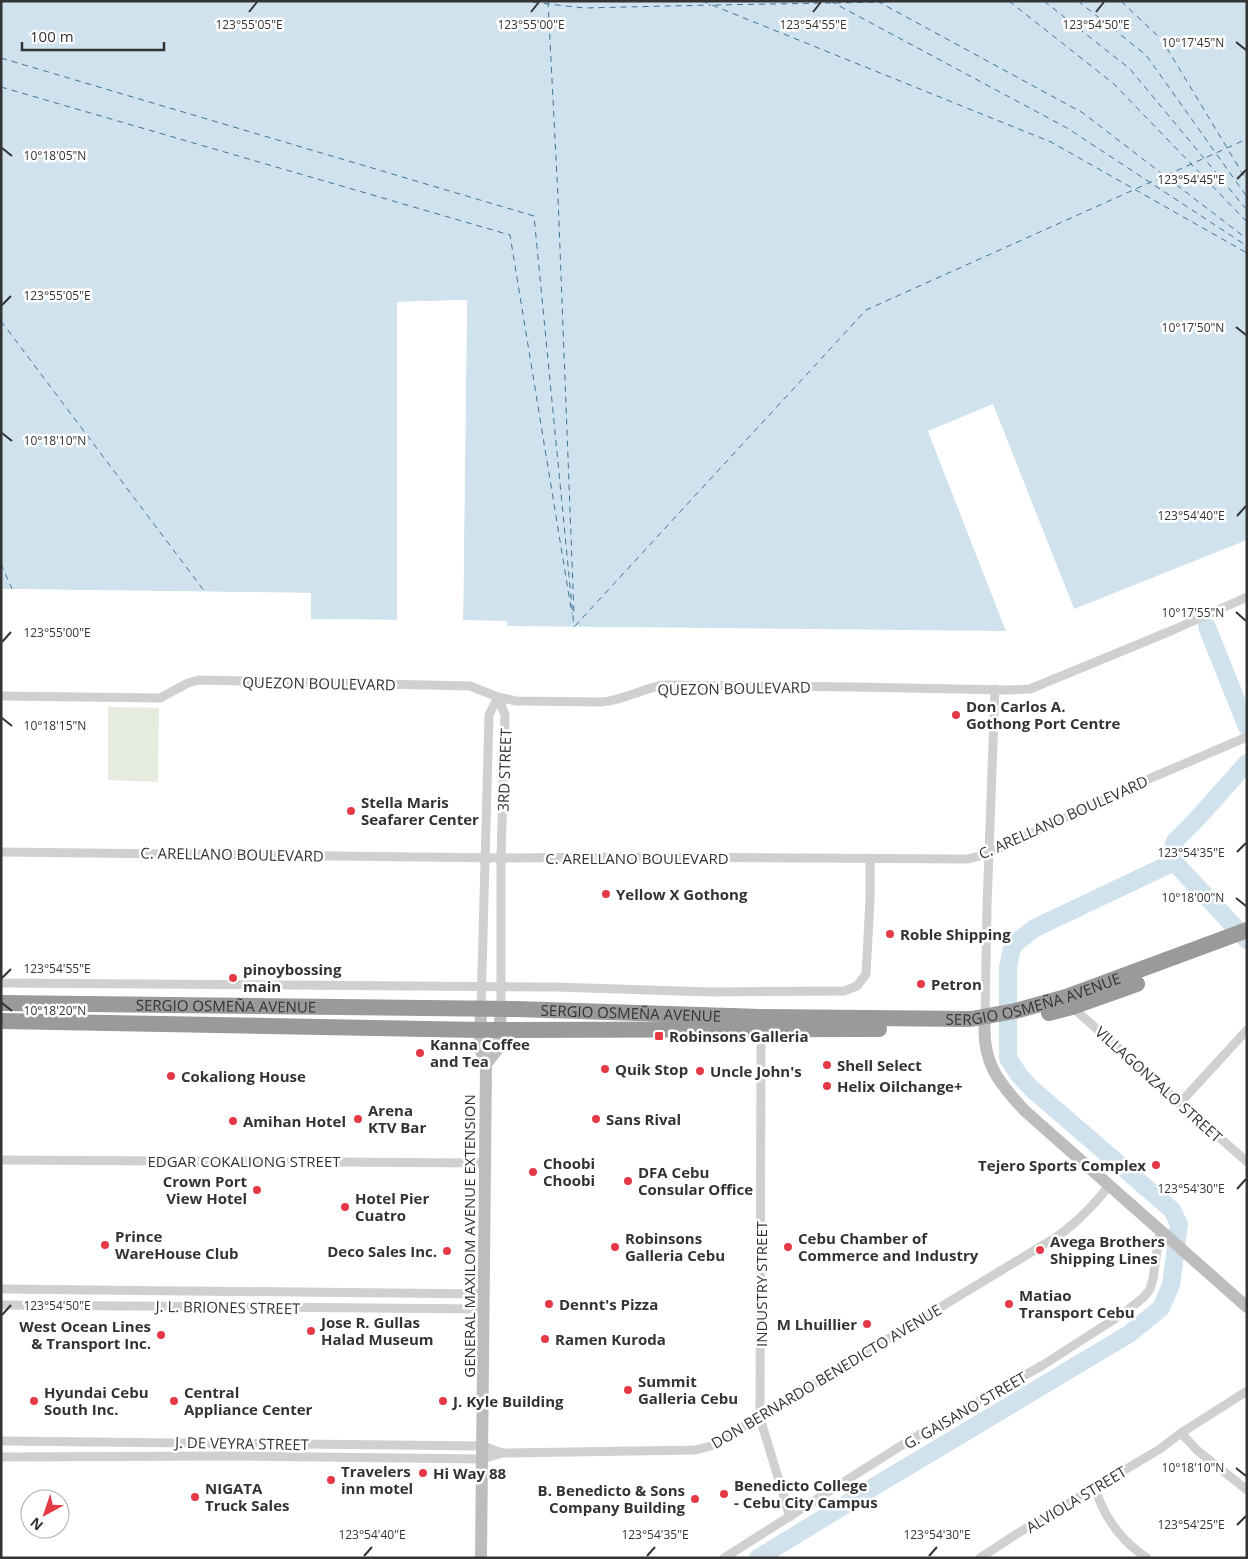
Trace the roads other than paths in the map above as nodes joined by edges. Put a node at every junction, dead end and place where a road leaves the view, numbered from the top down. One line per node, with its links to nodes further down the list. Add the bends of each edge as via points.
1 (1247, 597): 2 (street, QUEZON BOULEVARD, via 1030,689)
2 (996, 689): 4 (street, QUEZON BOULEVARD, via 664,685 611,702 516,701); 7 (street)
3 (1, 696): 4 (street, QUEZON BOULEVARD, via 160,698 199,680 470,686)
4 (498, 697): 8 (street, 3RD STREET, via 489,715); 9 (street, 3RD STREET, via 505,715)
5 (1247, 737): 7 (street, C. ARELLANO BOULEVARD)
6 (1, 852): 8 (street, C. ARELLANO BOULEVARD)
7 (989, 853): 10 (street, C. ARELLANO BOULEVARD, via 968,859); 21 (street)
8 (486, 858): 9 (street, C. ARELLANO BOULEVARD); 15 (street, 3RD STREET)
9 (501, 858): 10 (street, C. ARELLANO BOULEVARD); 16 (street, 3RD STREET)
10 (870, 858): 16 (street, via 866,974 852,990 712,992)
11 (1247, 930): 13 (highway, SERGIO OSMEÑA AVENUE)
12 (1247, 942): 13 (highway, SERGIO OSMEÑA AVENUE)
13 (1229, 943): 18 (highway, SERGIO OSMEÑA AVENUE); 21 (highway, SERGIO OSMEÑA AVENUE)
14 (1, 983): 15 (street)
15 (482, 986): 16 (street); 19 (street, 3RD STREET)
16 (501, 986): 20 (street, 3RD STREET)
17 (1, 1003): 19 (highway, SERGIO OSMEÑA AVENUE)
18 (1072, 1007): 21 (highway, SERGIO OSMEÑA AVENUE); 28 (street, VILLAGONZALO STREET)
19 (481, 1009): 20 (highway, SERGIO OSMEÑA AVENUE); 24 (main road, GENERAL MAXILOM AVENUE EXTENSION)
20 (501, 1009): 23 (highway, SERGIO OSMEÑA AVENUE); 25 (main road, GENERAL MAXILOM AVENUE EXTENSION)
21 (1000, 1020): 23 (highway, SERGIO OSMEÑA AVENUE); 32 (main road, via 989,1062 1003,1087 1025,1111)
22 (1, 1021): 24 (highway, SERGIO OSMEÑA AVENUE)
23 (761, 1023): 25 (highway, SERGIO OSMEÑA AVENUE); 44 (street, INDUSTRY STREET)
24 (480, 1030): 25 (highway, SERGIO OSMEÑA AVENUE); 27 (main road, GENERAL MAXILOM AVENUE EXTENSION, via 480,1049)
25 (500, 1030): 27 (main road, GENERAL MAXILOM AVENUE EXTENSION, via 497,1050)
26 (1247, 1030): 28 (street)
27 (486, 1064): 31 (main road, GENERAL MAXILOM AVENUE EXTENSION)
28 (1180, 1103): 30 (street, VILLAGONZALO STREET)
29 (1, 1160): 31 (street, EDGAR COKALIONG STREET)
30 (1247, 1162)
31 (486, 1164): 37 (main road, GENERAL MAXILOM AVENUE EXTENSION)
32 (1110, 1185): 33 (main road); 44 (street, DON BERNARDO BENEDICTO AVENUE, via 1091,1209 1058,1236)
33 (1165, 1234): 40 (main road); 53 (street, G. GAISANO STREET, via 1150,1288 1124,1313 1043,1365 910,1440)
34 (1, 1289): 35 (street, J. L. BRIONES STREET)
35 (135, 1291): 36 (street, J. L. BRIONES STREET); 39 (street)
36 (271, 1292): 37 (street, J. L. BRIONES STREET); 41 (street)
37 (484, 1294): 42 (main road, GENERAL MAXILOM AVENUE EXTENSION)
38 (1, 1305): 39 (street, J. L. BRIONES STREET)
39 (135, 1306): 41 (street, J. L. BRIONES STREET)
40 (1247, 1307)
41 (271, 1308): 42 (street, J. L. BRIONES STREET)
42 (485, 1309): 48 (main road, GENERAL MAXILOM AVENUE EXTENSION)
43 (1247, 1391): 45 (street, ALVIOLA STREET)
44 (760, 1418): 48 (street, DON BERNARDO BENEDICTO AVENUE, via 717,1444 695,1450); 53 (street, INDUSTRY STREET)
45 (1181, 1433): 51 (street, ALVIOLA STREET); 52 (street)
46 (1, 1441): 47 (street, J. DE VEYRA STREET)
47 (230, 1442): 48 (street, J. DE VEYRA STREET); 49 (street)
48 (483, 1452): 49 (street, J. DE VEYRA STREET); 54 (main road, GENERAL MAXILOM AVENUE EXTENSION)
49 (229, 1456): 50 (street, J. DE VEYRA STREET)
50 (1, 1457)
51 (1095, 1488): 56 (street, ALVIOLA STREET); 57 (street, via 1117,1532)
52 (1247, 1490)
53 (790, 1517): 55 (street, G. GAISANO STREET)
54 (481, 1558)
55 (724, 1558)
56 (980, 1558)
57 (1147, 1558)

